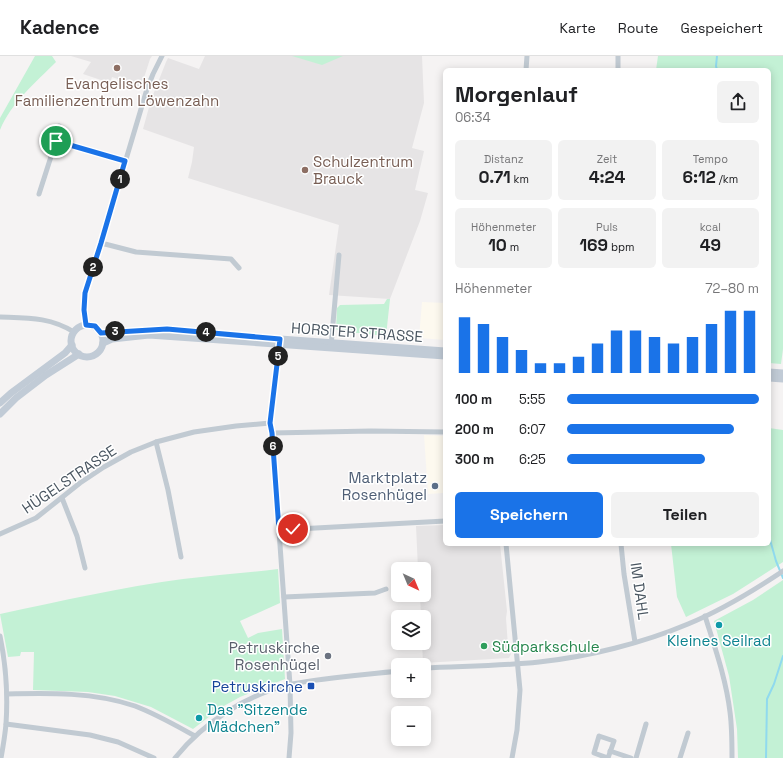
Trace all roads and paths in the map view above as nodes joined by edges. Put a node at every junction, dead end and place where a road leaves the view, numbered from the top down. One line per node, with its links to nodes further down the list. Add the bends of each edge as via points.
1 (162, 56): 8 (street, via 148,88)
2 (527, 56): 4 (street)
3 (618, 56): 5 (street)
4 (526, 68)
5 (618, 68)
6 (59, 126): 7 (street)
7 (56, 141): 8 (street); 9 (street)
8 (125, 161): 10 (street)
9 (39, 194)
10 (101, 243): 12 (street, via 136,252 230,259); 14 (street, via 85,293)
11 (339, 255): 20 (street)
12 (239, 268)
13 (0, 317): 15 (street, via 56,323)
14 (86, 325): 15 (main road, via 80,326); 16 (main road, via 95,326)
15 (74, 332): 19 (main road)
16 (101, 333): 17 (main road, HORSTER STRASSE, via 167,329); 18 (main road)
17 (279, 342): 18 (main road, HORSTER STRASSE, via 149,335 112,339); 20 (main road, HORSTER STRASSE); 30 (street)
18 (103, 343): 22 (main road, via 102,348 94,355 85,357)
19 (72, 345): 22 (main road); 28 (main road)
20 (331, 346): 21 (main road, HORSTER STRASSE); 23 (main road, HORSTER STRASSE)
21 (443, 351)
22 (79, 354): 29 (main road, via 46,375)
23 (443, 356)
24 (771, 372): 25 (main road)
25 (783, 373)
26 (771, 378): 27 (main road)
27 (783, 379)
28 (0, 403)
29 (0, 414)
30 (270, 423): 32 (street); 33 (street, HÜGELSTRASSE, via 194,432)
31 (443, 432): 32 (street)
32 (272, 433): 36 (street)
33 (156, 442): 34 (street, HÜGELSTRASSE, via 104,467); 40 (street)
34 (62, 498): 37 (street, HÜGELSTRASSE, via 36,518); 41 (street)
35 (443, 521): 36 (street)
36 (279, 530): 44 (street)
37 (0, 534)
38 (506, 546): 48 (street)
39 (621, 546): 47 (street, IM DAHL)
40 (181, 557)
41 (85, 568)
42 (783, 571): 45 (street)
43 (386, 589): 44 (street, via 375,592)
44 (284, 597): 51 (street)
45 (706, 616): 47 (street, via 669,632); 67 (street, via 728,695)
46 (0, 636): 52 (street)
47 (635, 642): 48 (street, via 588,654)
48 (518, 663): 49 (street); 63 (street, via 520,690)
49 (431, 668)
50 (391, 672): 51 (street)
51 (290, 685): 56 (street, via 235,707); 62 (street)
52 (7, 694): 53 (street); 56 (street, via 92,696 113,700 154,714)
53 (6, 724): 59 (street); 60 (street, via 90,735 118,742)
54 (646, 724): 65 (street)
55 (688, 733): 66 (street)
56 (195, 736): 61 (street)
57 (610, 751): 58 (street, via 608,758); 58 (street, via 614,741 599,736); 64 (street)
58 (593, 756)
59 (1, 758)
60 (154, 758)
61 (175, 758)
62 (289, 758)
63 (512, 758)
64 (631, 758)
65 (636, 758)
66 (680, 758)
67 (732, 758)

